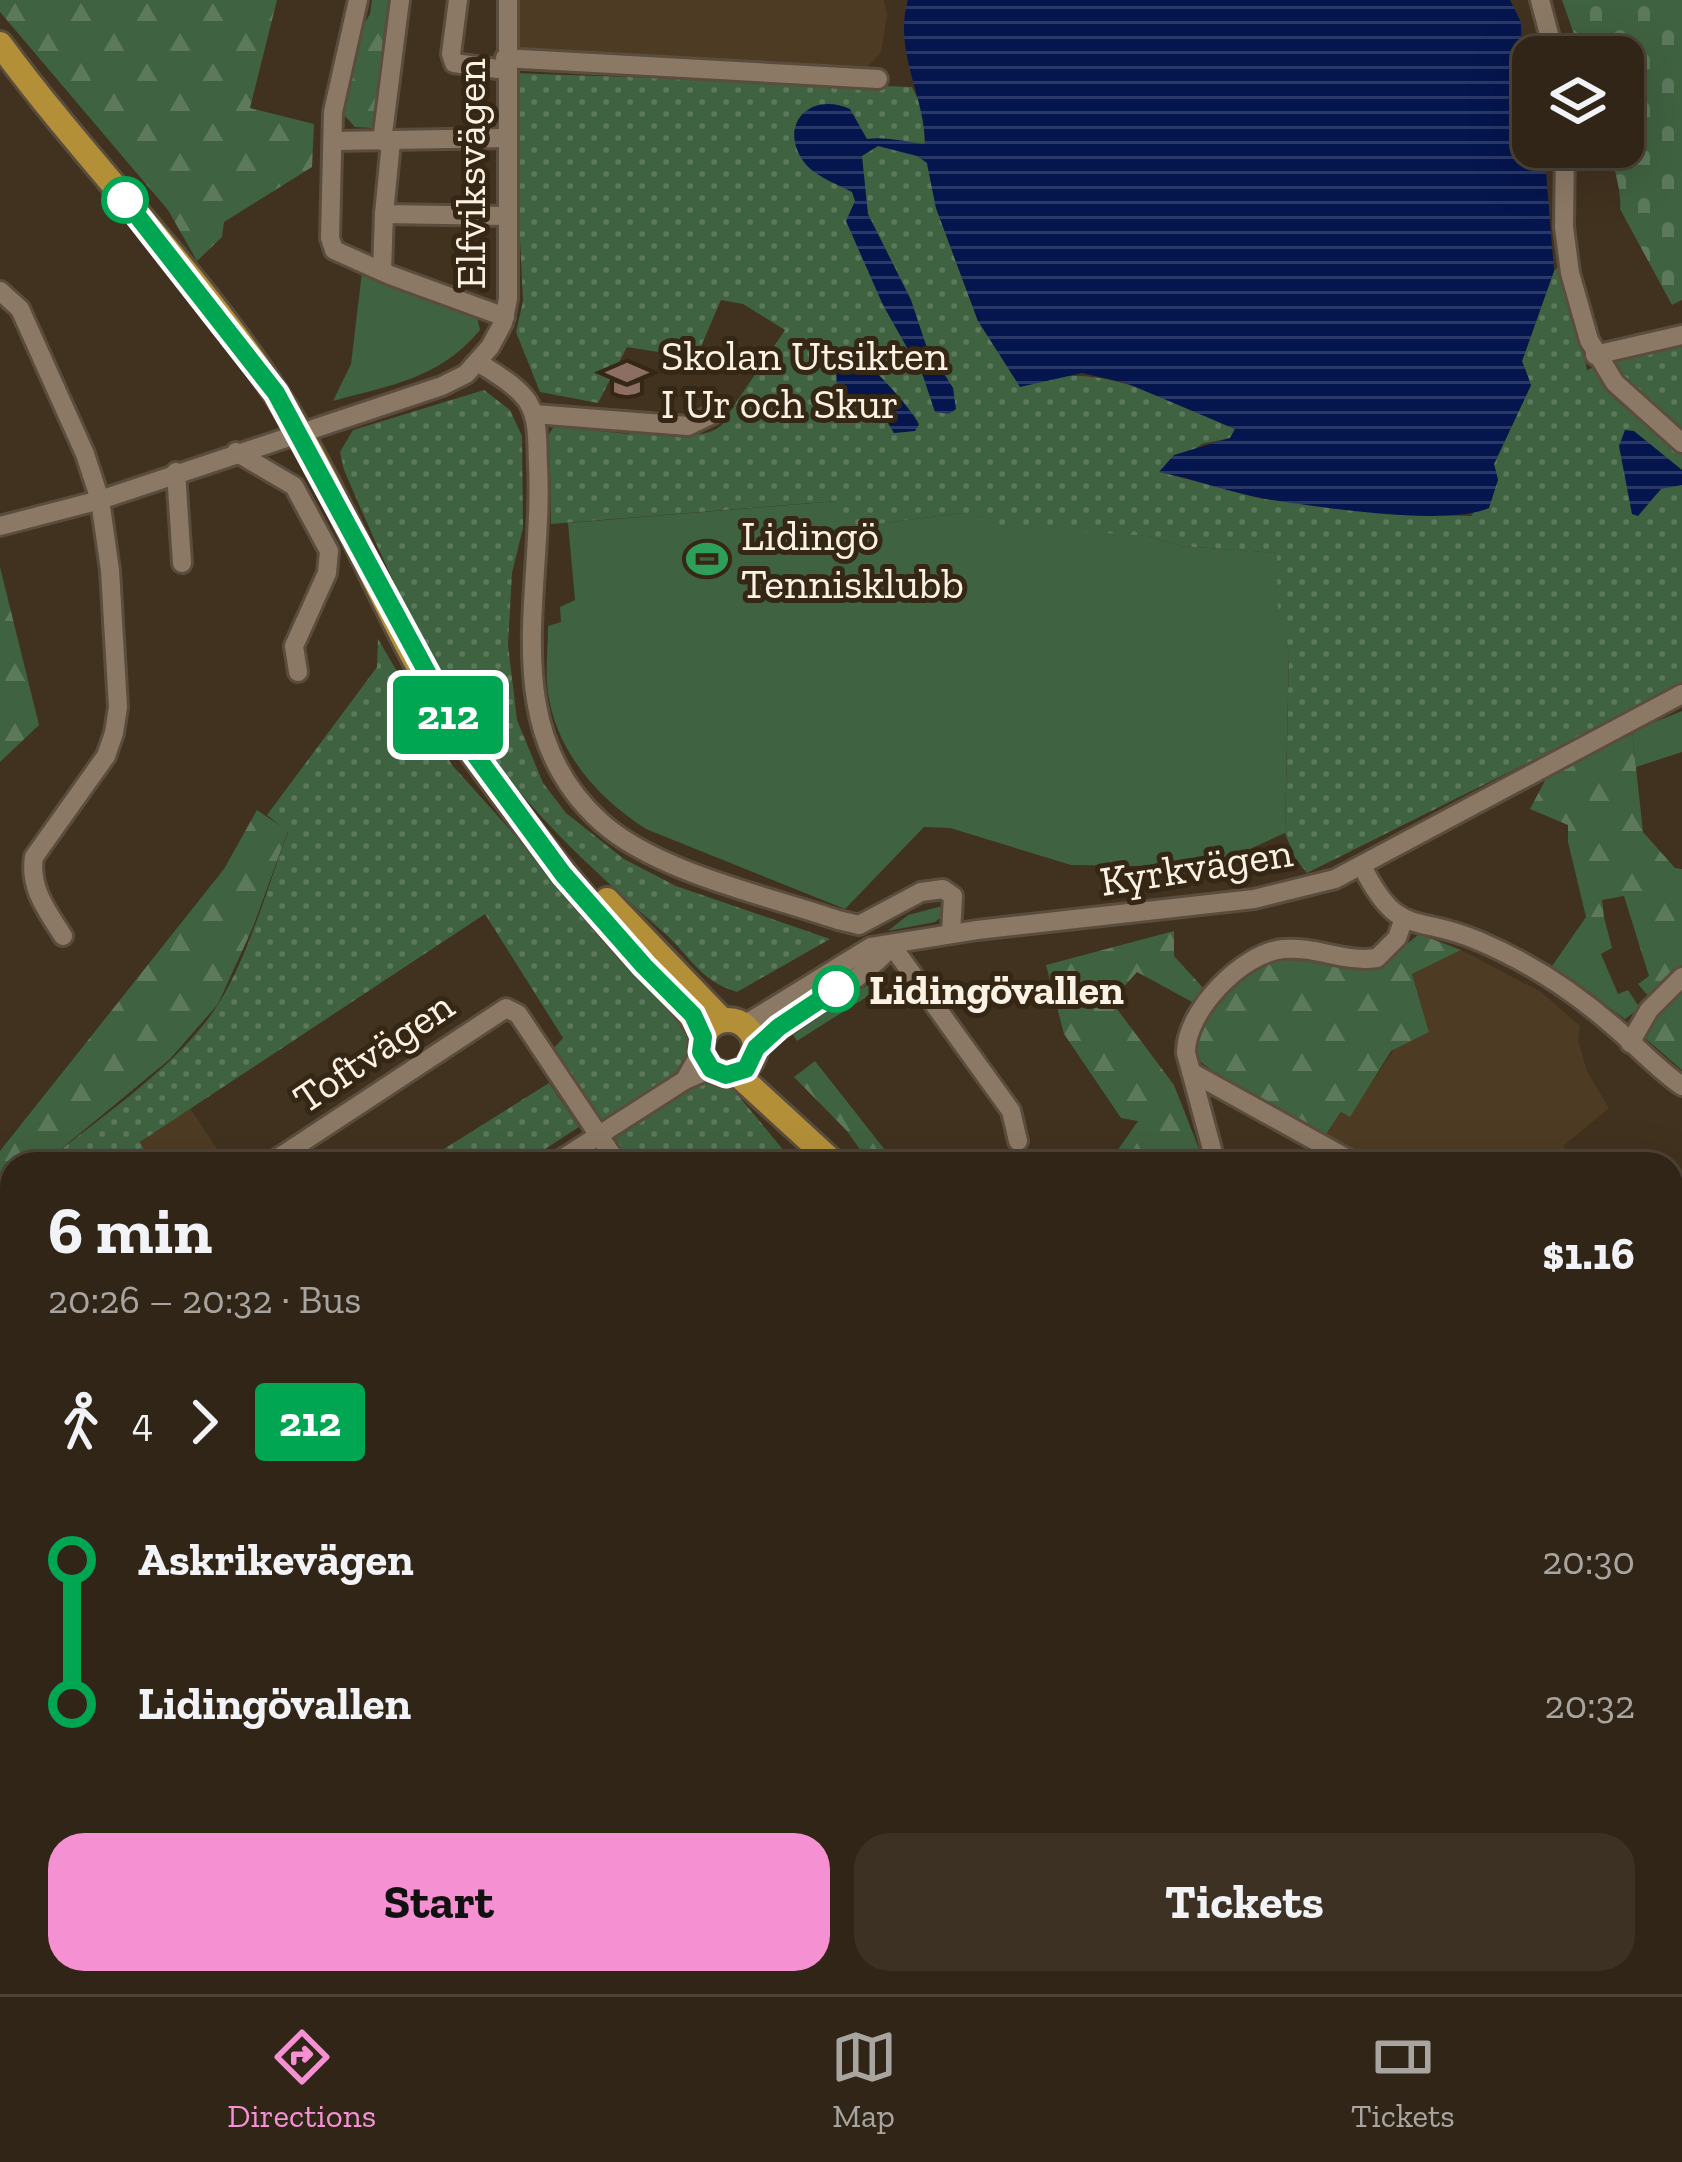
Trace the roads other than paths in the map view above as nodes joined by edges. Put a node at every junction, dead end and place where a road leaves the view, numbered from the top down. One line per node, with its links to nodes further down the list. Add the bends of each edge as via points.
1 (358, 0): 11 (street)
2 (400, 0): 12 (street)
3 (458, 0): 8 (street, via 454,63)
4 (508, 0): 8 (street, Elfviksvägen)
5 (1540, 0): 6 (street)
6 (1549, 36)
7 (0, 44): 24 (main road, via 214,310)
8 (505, 64): 9 (street); 10 (street, Elfviksvägen)
9 (878, 79)
10 (505, 138): 12 (street); 15 (street, Elfviksvägen)
11 (334, 141): 12 (street); 16 (street, via 334,250)
12 (387, 142): 14 (street)
13 (1565, 168): 20 (street, via 1570,273)
14 (384, 214): 15 (street); 16 (street)
15 (507, 216): 18 (street, Elfviksvägen)
16 (382, 271): 18 (street)
17 (0, 291): 28 (street, via 20,309 43,353)
18 (505, 317): 21 (street, Elfviksvägen)
19 (1682, 335): 20 (street)
20 (1595, 355): 25 (street)
21 (478, 362): 22 (street, via 524,397); 24 (street, Elfviksvägen, via 442,386)
22 (533, 414): 23 (street, via 688,426); 35 (street, via 540,498 533,693 541,729 576,794 643,851 838,920 859,925 943,889 953,896)
23 (711, 415)
24 (298, 432): 26 (street, Elfviksvägen); 39 (main road, via 462,737 563,874)
25 (1682, 443)
26 (236, 452): 27 (street, Elfviksvägen); 31 (street, via 294,486 329,550 294,646)
27 (176, 472): 28 (street, Elfviksvägen); 30 (street)
28 (100, 500): 29 (street, Elfviksvägen); 36 (street, via 114,734 34,857 31,875)
29 (0, 526)
30 (182, 563)
31 (298, 672)
32 (1682, 694): 33 (street, Kyrkvägen)
33 (1362, 866): 34 (street, via 1377,897); 35 (street, Kyrkvägen, via 1254,899)
34 (1403, 921): 40 (street, via 1456,932 1512,957); 41 (street, via 1377,958 1284,949 1258,957 1196,1012 1185,1036)
35 (951, 933): 37 (street, Kyrkvägen)
36 (63, 936)
37 (892, 946): 39 (street, Kyrkvägen, via 779,1027); 44 (street, via 1011,1111)
38 (1682, 976): 40 (street)
39 (727, 1043): 43 (street, Kyrkvägen, via 685,1080); 45 (main road, via 770,1081); 45 (main road, via 726,1075 737,1074)
40 (1630, 1043): 42 (street)
41 (1191, 1072): 50 (street); 51 (street)
42 (1682, 1086)
43 (598, 1134): 46 (street, Toftvägen, via 518,1014 506,1008); 47 (street, Kyrkvägen); 48 (street)
44 (1018, 1141)
45 (816, 1144): 49 (main road)
46 (287, 1152)
47 (572, 1152)
48 (610, 1152)
49 (824, 1152)
50 (1213, 1152)
51 (1335, 1152)

